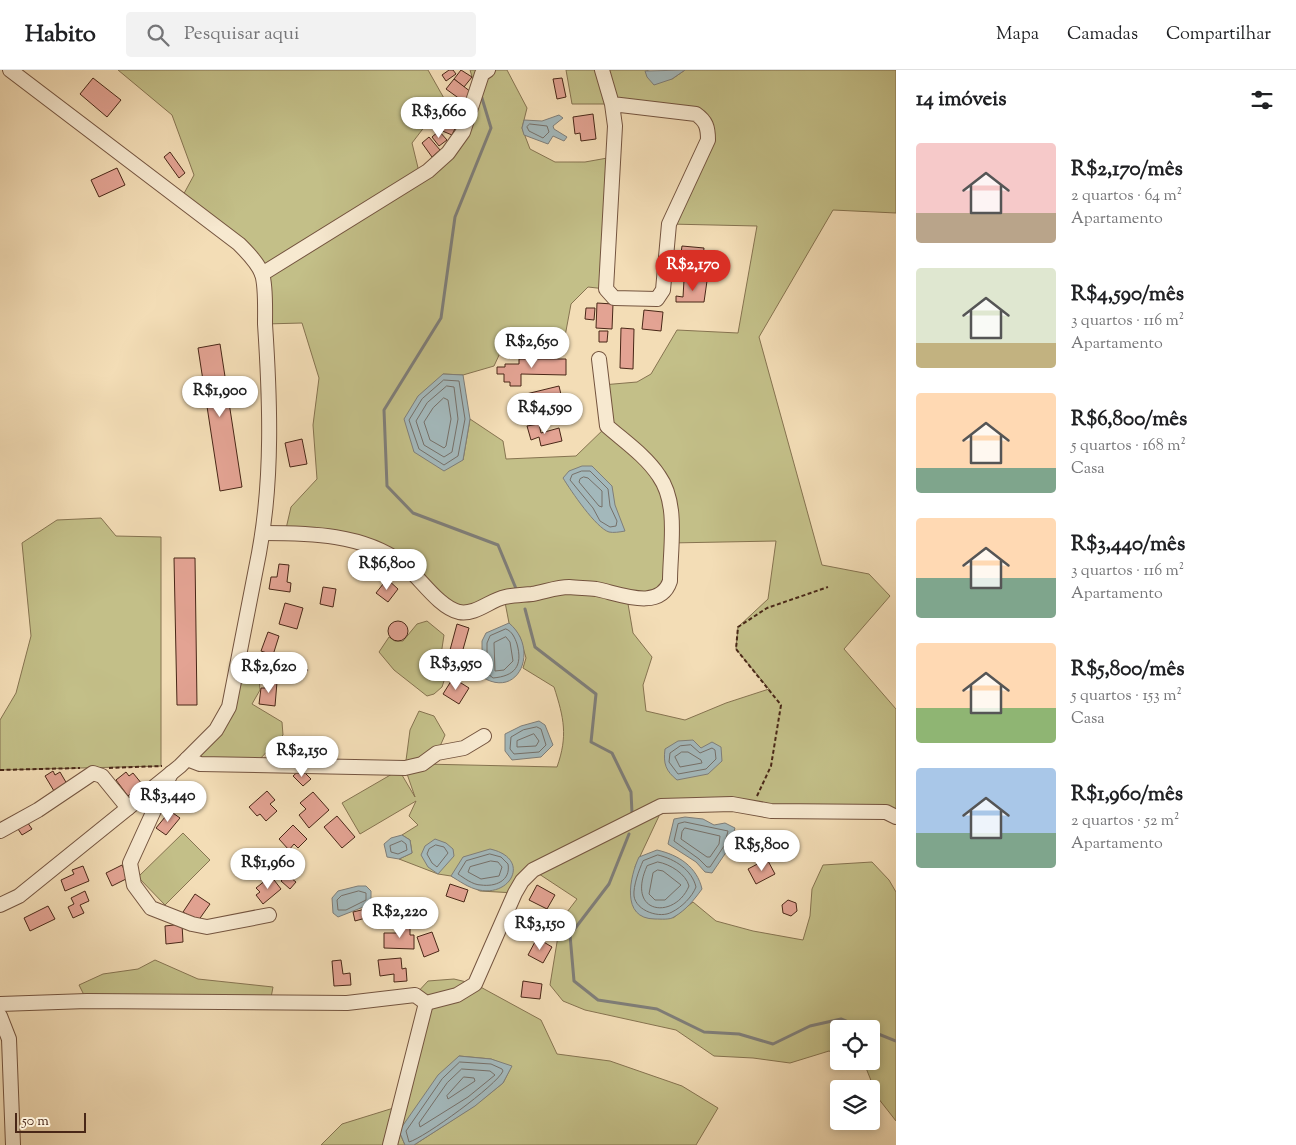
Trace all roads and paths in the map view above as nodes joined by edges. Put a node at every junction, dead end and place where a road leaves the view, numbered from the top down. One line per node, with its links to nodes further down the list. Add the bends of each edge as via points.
1 (10, 70): 5 (street, via 239,244)
2 (488, 70): 5 (street, via 482,74 463,132 448,154 428,172)
3 (602, 70): 4 (street)
4 (612, 104): 4 (street, via 615,126 606,289 614,298 657,299 663,290 669,224 708,140 708,129 696,114)
5 (262, 274): 7 (street, via 269,378)
6 (599, 359): 7 (street, via 607,426 649,464 660,477 669,498 670,581 665,592 654,597 627,598 596,589 568,587 504,597 475,611 462,612 439,599 403,564 381,549 343,539)
7 (263, 532): 10 (street, via 229,706 216,730)
8 (828, 587): 13 (path, via 767,608 738,627 736,649 781,705 771,766)
9 (484, 736): 10 (street, via 464,748 437,753 422,764 405,768 200,764)
10 (187, 759): 11 (street)
11 (171, 773): 12 (street); 17 (street, via 130,864 134,885 151,908 192,924 207,927)
12 (128, 808): 15 (street, via 102,776 93,773); 16 (street, via 18,896)
13 (752, 808): 14 (street, via 886,812); 18 (street, via 732,804 661,806 533,870 515,893 475,984 457,995)
14 (896, 817)
15 (0, 831)
16 (0, 905)
17 (269, 915)
18 (426, 1003): 19 (street, via 415,995 347,1003 87,1001); 23 (street)
19 (0, 1004)
20 (0, 1016): 21 (street, via 9,1039)
21 (5, 1069): 22 (street)
22 (13, 1145)
23 (390, 1145)

